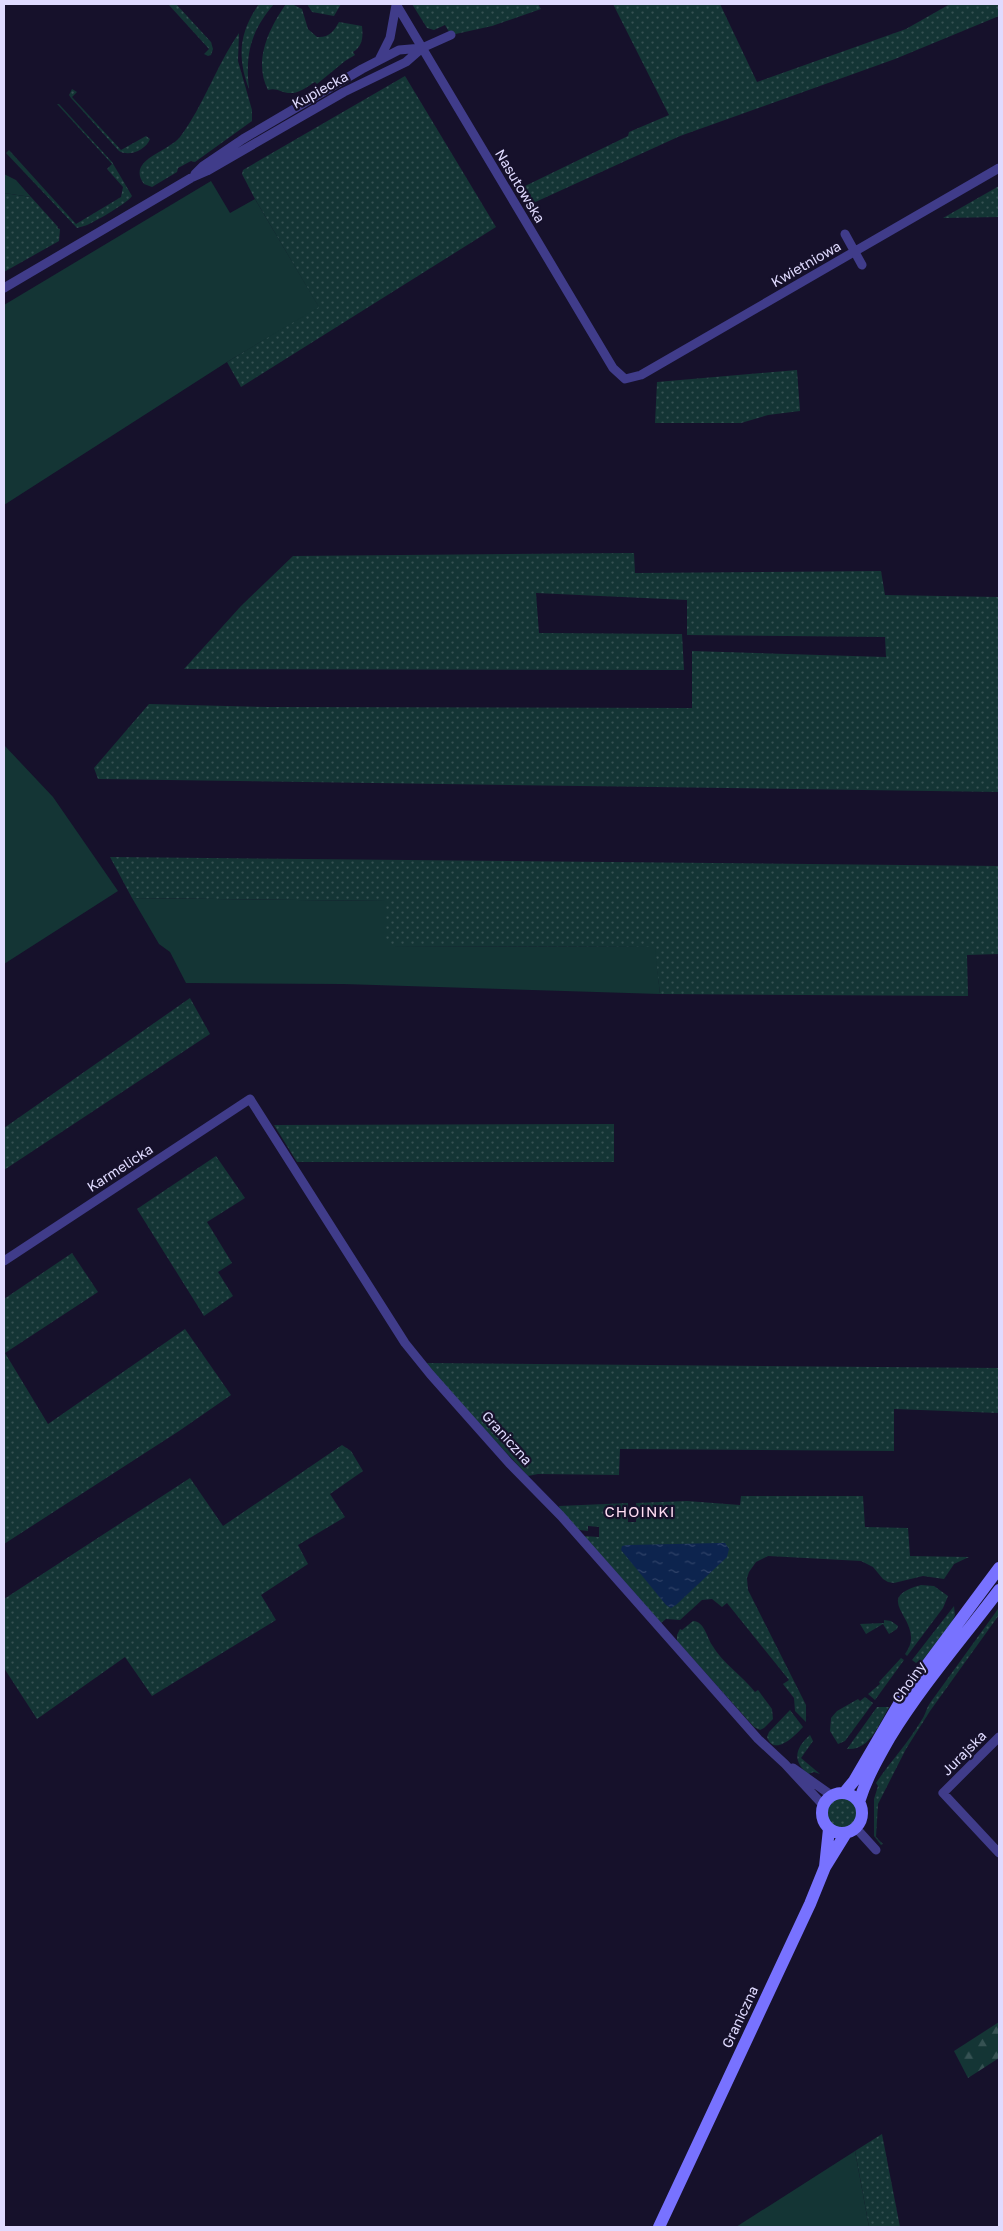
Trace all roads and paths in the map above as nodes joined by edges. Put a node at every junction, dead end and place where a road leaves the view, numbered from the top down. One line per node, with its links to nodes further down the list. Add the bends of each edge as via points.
1 (396, 4): 3 (street, Nasutowska); 4 (street, via 390,38)
2 (451, 35): 3 (street)
3 (422, 48): 4 (street, Kupiecka, via 399,50); 6 (street, Kupiecka, via 406,62 344,92); 11 (street, Nasutowska, via 613,368)
4 (379, 60): 6 (street, Kupiecka, via 242,139)
5 (999, 168): 8 (street, Kwietniowa)
6 (191, 178): 10 (street, Kupiecka)
7 (845, 234): 8 (street)
8 (855, 251): 9 (street); 11 (street, Kwietniowa, via 641,375)
9 (862, 265)
10 (4, 288)
11 (625, 379)
12 (250, 1099): 13 (street, Karmelicka); 17 (street, Graniczna, via 424,1367 758,1739 785,1764)
13 (4, 1261)
14 (999, 1568): 17 (street, Choiny, via 903,1697 854,1781)
15 (999, 1592): 18 (street, Choiny, via 908,1710 873,1768)
16 (999, 1737): 22 (street, Jurajska, via 943,1794)
17 (833, 1798): 18 (street, via 854,1796); 19 (street, via 822,1818)
18 (859, 1802): 20 (street, via 862,1817)
19 (829, 1829): 20 (street, via 838,1834); 23 (street, Graniczna)
20 (851, 1831): 21 (street); 23 (street, Graniczna)
21 (876, 1850)
22 (999, 1853)
23 (825, 1867): 24 (street, Graniczna)
24 (659, 2227)

